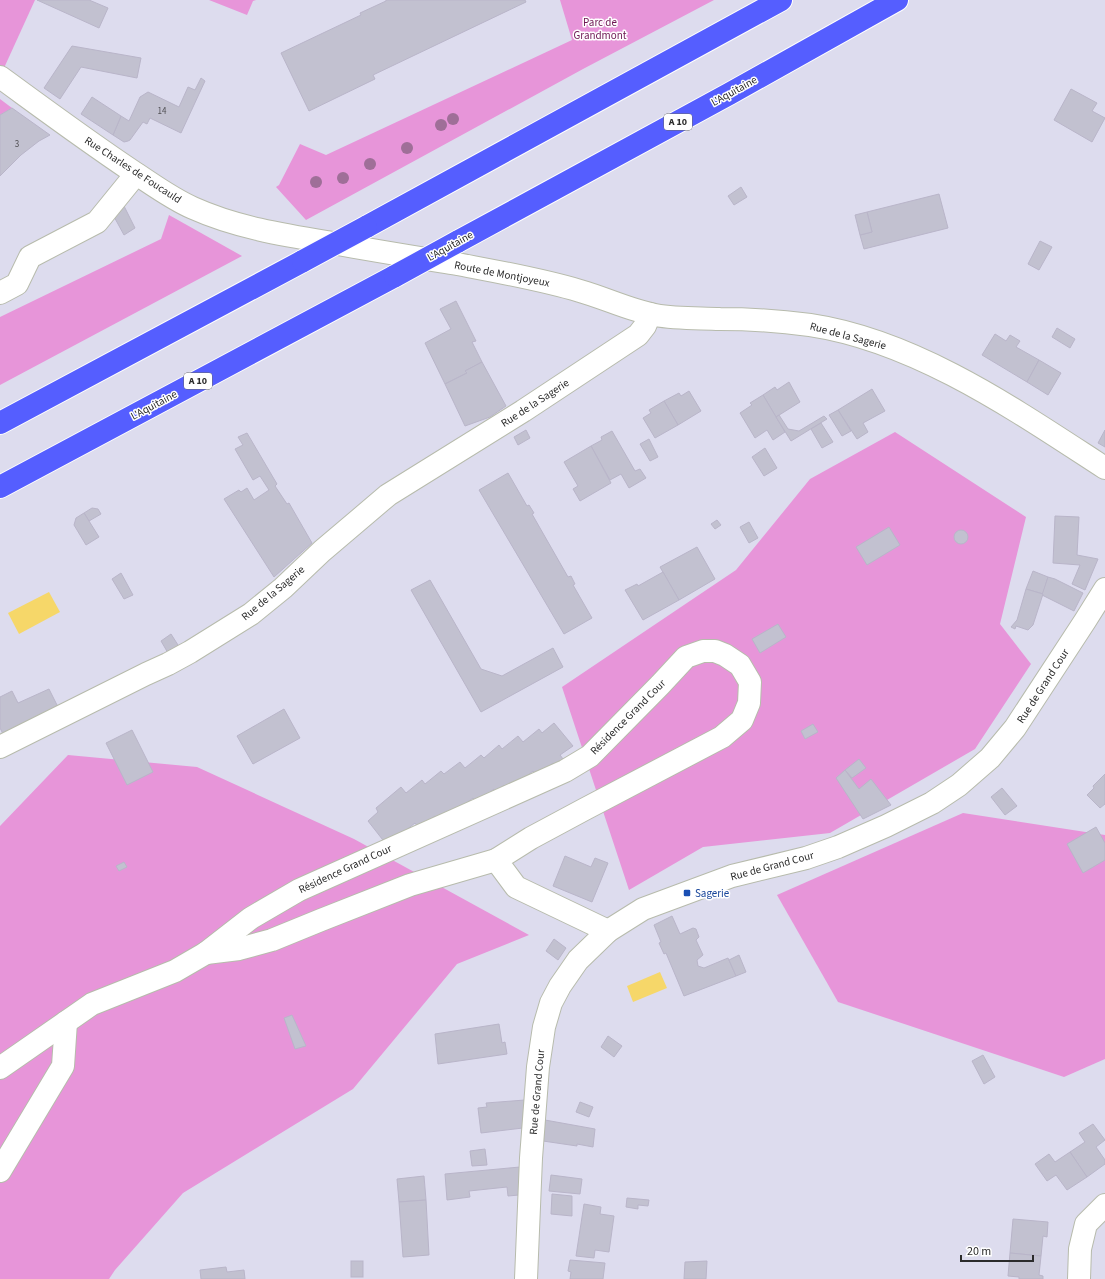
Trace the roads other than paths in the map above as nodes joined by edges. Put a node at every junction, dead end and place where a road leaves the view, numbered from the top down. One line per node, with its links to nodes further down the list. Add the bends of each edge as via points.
1 (781, 0): 8 (highway, bridge, via 366,228)
2 (897, 0): 10 (highway, L'Aquitaine / A 10, bridge, via 395,276)
3 (0, 77): 4 (street, Rue Charles de Foucauld)
4 (136, 174): 5 (street, Rue Charles de Foucauld, via 192,208 215,217); 6 (street, via 97,222 30,258 17,284)
5 (280, 234): 7 (street, Route de Montjoyeux, via 544,281)
6 (0, 293)
7 (650, 314): 9 (street, Rue de la Sagerie, via 684,319 736,319 812,326 885,345 994,397); 12 (street, Rue de la Sagerie, via 638,335 523,411 388,495 251,614 168,664)
8 (0, 423)
9 (1105, 468)
10 (0, 487)
11 (1105, 589): 14 (street, Rue de Grand Cour, via 1015,728 990,758 932,803 838,847 806,858 732,876 643,910)
12 (0, 747)
13 (496, 860): 14 (street, via 516,887); 15 (street, Résidence Grand Cour, via 410,885 272,940 239,949); 15 (street, Résidence Grand Cour, via 722,737 742,720 749,703 750,682 740,665 715,651 702,651 686,657 590,756 564,771 299,890 251,918)
14 (608, 931): 20 (street, Rue de Grand Cour, via 578,960 560,986 551,1003 544,1027 538,1067 531,1158)
15 (206, 953): 16 (street, Résidence Grand Cour, via 175,971 92,1004)
16 (66, 1022): 17 (street, Résidence Grand Cour); 18 (street, via 63,1066)
17 (0, 1068)
18 (0, 1172)
19 (1105, 1206): 21 (street, via 1086,1224 1080,1249)
20 (526, 1279)
21 (1079, 1279)

